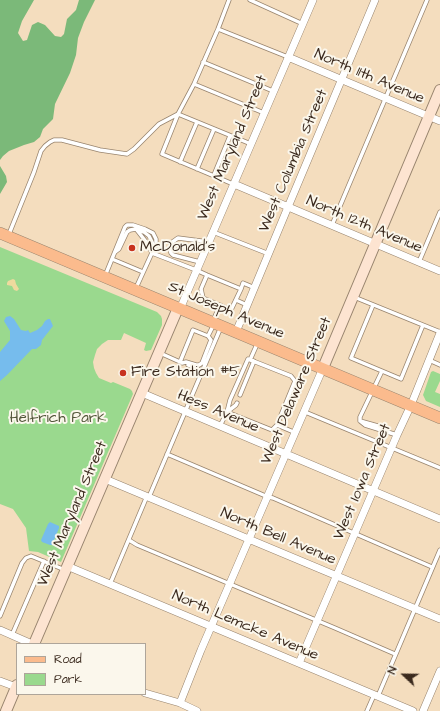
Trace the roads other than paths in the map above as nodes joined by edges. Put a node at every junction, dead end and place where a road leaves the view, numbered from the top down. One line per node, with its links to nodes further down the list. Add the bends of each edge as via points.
1 (229, 0): 7 (lane)
2 (250, 0): 6 (lane)
3 (313, 0): 6 (street, West Maryland Street)
4 (375, 0): 10 (street, West Columbia Street)
5 (427, 0): 14 (lane)
6 (303, 24): 8 (street, West Maryland Street)
7 (218, 29): 8 (lane); 9 (lane)
8 (288, 57): 10 (street, North 11th Avenue); 13 (street, West Maryland Street)
9 (204, 62): 11 (lane); 13 (lane)
10 (342, 80): 14 (street, North 11th Avenue); 27 (street, West Columbia Street)
11 (194, 84): 15 (lane); 16 (lane)
12 (440, 90): 17 (street, West Delaware Street)
13 (274, 91): 15 (street, West Maryland Street)
14 (385, 98): 17 (street, North 11th Avenue); 29 (lane)
15 (264, 113): 22 (street, West Maryland Street)
16 (178, 114): 19 (lane); 23 (lane, via 162,154); 31 (lane, via 159,124 127,154 62,140 50,142 41,151 34,172)
17 (429, 116): 18 (street, North 11th Avenue); 33 (street, West Delaware Street)
18 (440, 121)
19 (197, 122): 20 (lane); 23 (lane)
20 (214, 129): 21 (lane); 24 (lane)
21 (230, 136): 22 (lane); 25 (lane)
22 (251, 144): 26 (street, West Maryland Street)
23 (180, 162): 24 (lane)
24 (197, 169): 25 (lane)
25 (214, 176): 26 (lane)
26 (234, 184): 27 (street, North 12th Avenue); 30 (street, West Maryland Street)
27 (288, 207): 29 (street, North 12th Avenue); 36 (street, West Columbia Street)
28 (440, 212): 39 (lane)
29 (332, 225): 33 (street, North 12th Avenue)
30 (213, 232): 32 (street, West Maryland Street); 36 (lane)
31 (4, 234): 44 (main road, St Joseph Avenue)
32 (209, 242): 38 (street, West Maryland Street); 38 (lane, via 178,238 171,243 173,255)
33 (375, 243): 39 (street, North 12th Avenue); 48 (street, West Delaware Street)
34 (153, 251): 35 (lane, via 136,229 127,232 119,249); 35 (lane, via 156,244 153,233 145,228 126,225); 40 (lane); 42 (lane)
35 (114, 253): 37 (lane)
36 (269, 254): 45 (street, West Columbia Street)
37 (112, 259): 42 (lane); 44 (lane)
38 (200, 262): 40 (street, West Maryland Street)
39 (419, 262): 41 (street, North 12th Avenue)
40 (196, 270): 43 (lane); 53 (street, West Maryland Street)
41 (440, 271)
42 (144, 272): 47 (lane)
43 (207, 275): 46 (lane); 50 (lane, via 201,289 203,298)
44 (104, 277): 47 (main road, St Joseph Avenue)
45 (255, 288): 46 (lane, via 244,283); 51 (street, West Columbia Street)
46 (241, 289): 49 (lane)
47 (135, 290): 53 (main road, St Joseph Avenue)
48 (353, 297): 52 (lane); 66 (street, West Delaware Street)
49 (236, 300): 50 (lane, via 232,310); 51 (lane)
50 (220, 305): 54 (lane)
51 (247, 305): 56 (street, West Columbia Street)
52 (373, 305): 55 (lane); 68 (lane, via 351,358)
53 (179, 308): 54 (main road, St Joseph Avenue); 61 (street, West Maryland Street)
54 (216, 324): 56 (main road, St Joseph Avenue); 58 (lane); 67 (lane)
55 (423, 325): 57 (lane); 68 (lane, via 401,379)
56 (236, 332): 59 (main road, St Joseph Avenue)
57 (440, 333): 60 (street, West Iowa Street)
58 (208, 336): 64 (lane, via 193,330); 64 (lane, via 211,340 202,363 196,366)
59 (258, 341): 62 (lane); 66 (main road, St Joseph Avenue)
60 (438, 346): 63 (street, West Iowa Street)
61 (159, 352): 64 (lane); 70 (street, West Maryland Street)
62 (251, 360): 71 (lane); 75 (lane, via 230,400); 78 (lane, via 291,376 295,381)
63 (429, 360): 65 (lane); 73 (street, West Iowa Street)
64 (181, 362): 67 (lane)
65 (440, 365)
66 (323, 368): 69 (main road, St Joseph Avenue); 76 (street, West Delaware Street)
67 (203, 371): 74 (lane)
68 (382, 371): 69 (lane)
69 (373, 389): 73 (main road, St Joseph Avenue); 81 (lane, via 360,421)
70 (142, 393): 74 (street, Hess Avenue); 86 (street, West Maryland Street)
71 (239, 395)
72 (236, 402): 75 (lane, via 236,405)
73 (411, 405): 77 (main road, St Joseph Avenue); 81 (street, West Iowa Street)
74 (186, 412): 79 (street, Hess Avenue); 83 (lane)
75 (227, 412): 78 (lane, via 272,430); 79 (lane)
76 (305, 412): 80 (street, West Delaware Street); 82 (lane)
77 (440, 418)
78 (277, 425): 80 (lane)
79 (220, 426): 84 (street, Hess Avenue)
80 (296, 433): 84 (street, West Delaware Street)
81 (397, 435): 82 (street, West Iowa Street)
82 (392, 448): 85 (lane); 87 (street, West Iowa Street)
83 (167, 454): 88 (lane); 89 (lane)
84 (286, 454): 87 (street, Hess Avenue); 89 (street, West Delaware Street)
85 (440, 468)
86 (105, 478): 88 (street, North Bell Avenue); 97 (street, West Maryland Street)
87 (373, 490): 90 (street, Hess Avenue); 91 (street, West Iowa Street)
88 (148, 496): 92 (street, North Bell Avenue); 93 (lane)
89 (268, 497): 91 (lane); 92 (street, West Delaware Street)
90 (440, 518)
91 (355, 533): 96 (lane); 98 (street, West Iowa Street)
92 (250, 539): 98 (street, North Bell Avenue); 100 (street, West Delaware Street)
93 (129, 540): 99 (lane); 100 (lane)
94 (440, 550): 96 (lane)
95 (44, 561): 97 (lane); 102 (lane, via 31,556 26,558); 107 (lane)
96 (432, 567): 101 (lane)
97 (66, 568): 99 (street, North Lemcke Avenue); 109 (street, West Maryland Street)
98 (337, 576): 101 (street, North Bell Avenue); 104 (street, West Iowa Street)
99 (110, 584): 105 (street, North Lemcke Avenue)
100 (230, 584): 104 (lane); 105 (street, West Delaware Street)
101 (415, 608): 103 (street, North Bell Avenue); 110 (lane)
102 (0, 616)
103 (440, 619)
104 (318, 621): 110 (lane); 111 (street, West Iowa Street)
105 (212, 626): 111 (street, North Lemcke Avenue); 118 (street, West Delaware Street)
106 (0, 630): 107 (street)
107 (12, 635): 108 (street)
108 (31, 643)
109 (33, 643)
110 (395, 654): 117 (lane)
111 (299, 663): 117 (street, North Lemcke Avenue)
112 (440, 671): 123 (street)
113 (0, 681): 114 (street)
114 (16, 686)
115 (16, 688): 119 (street)
116 (146, 693): 118 (street)
117 (376, 695): 121 (lane); 122 (street, North Lemcke Avenue)
118 (180, 702): 120 (street)
119 (6, 711)
120 (197, 711)
121 (367, 711)
122 (413, 711)
123 (423, 711)

